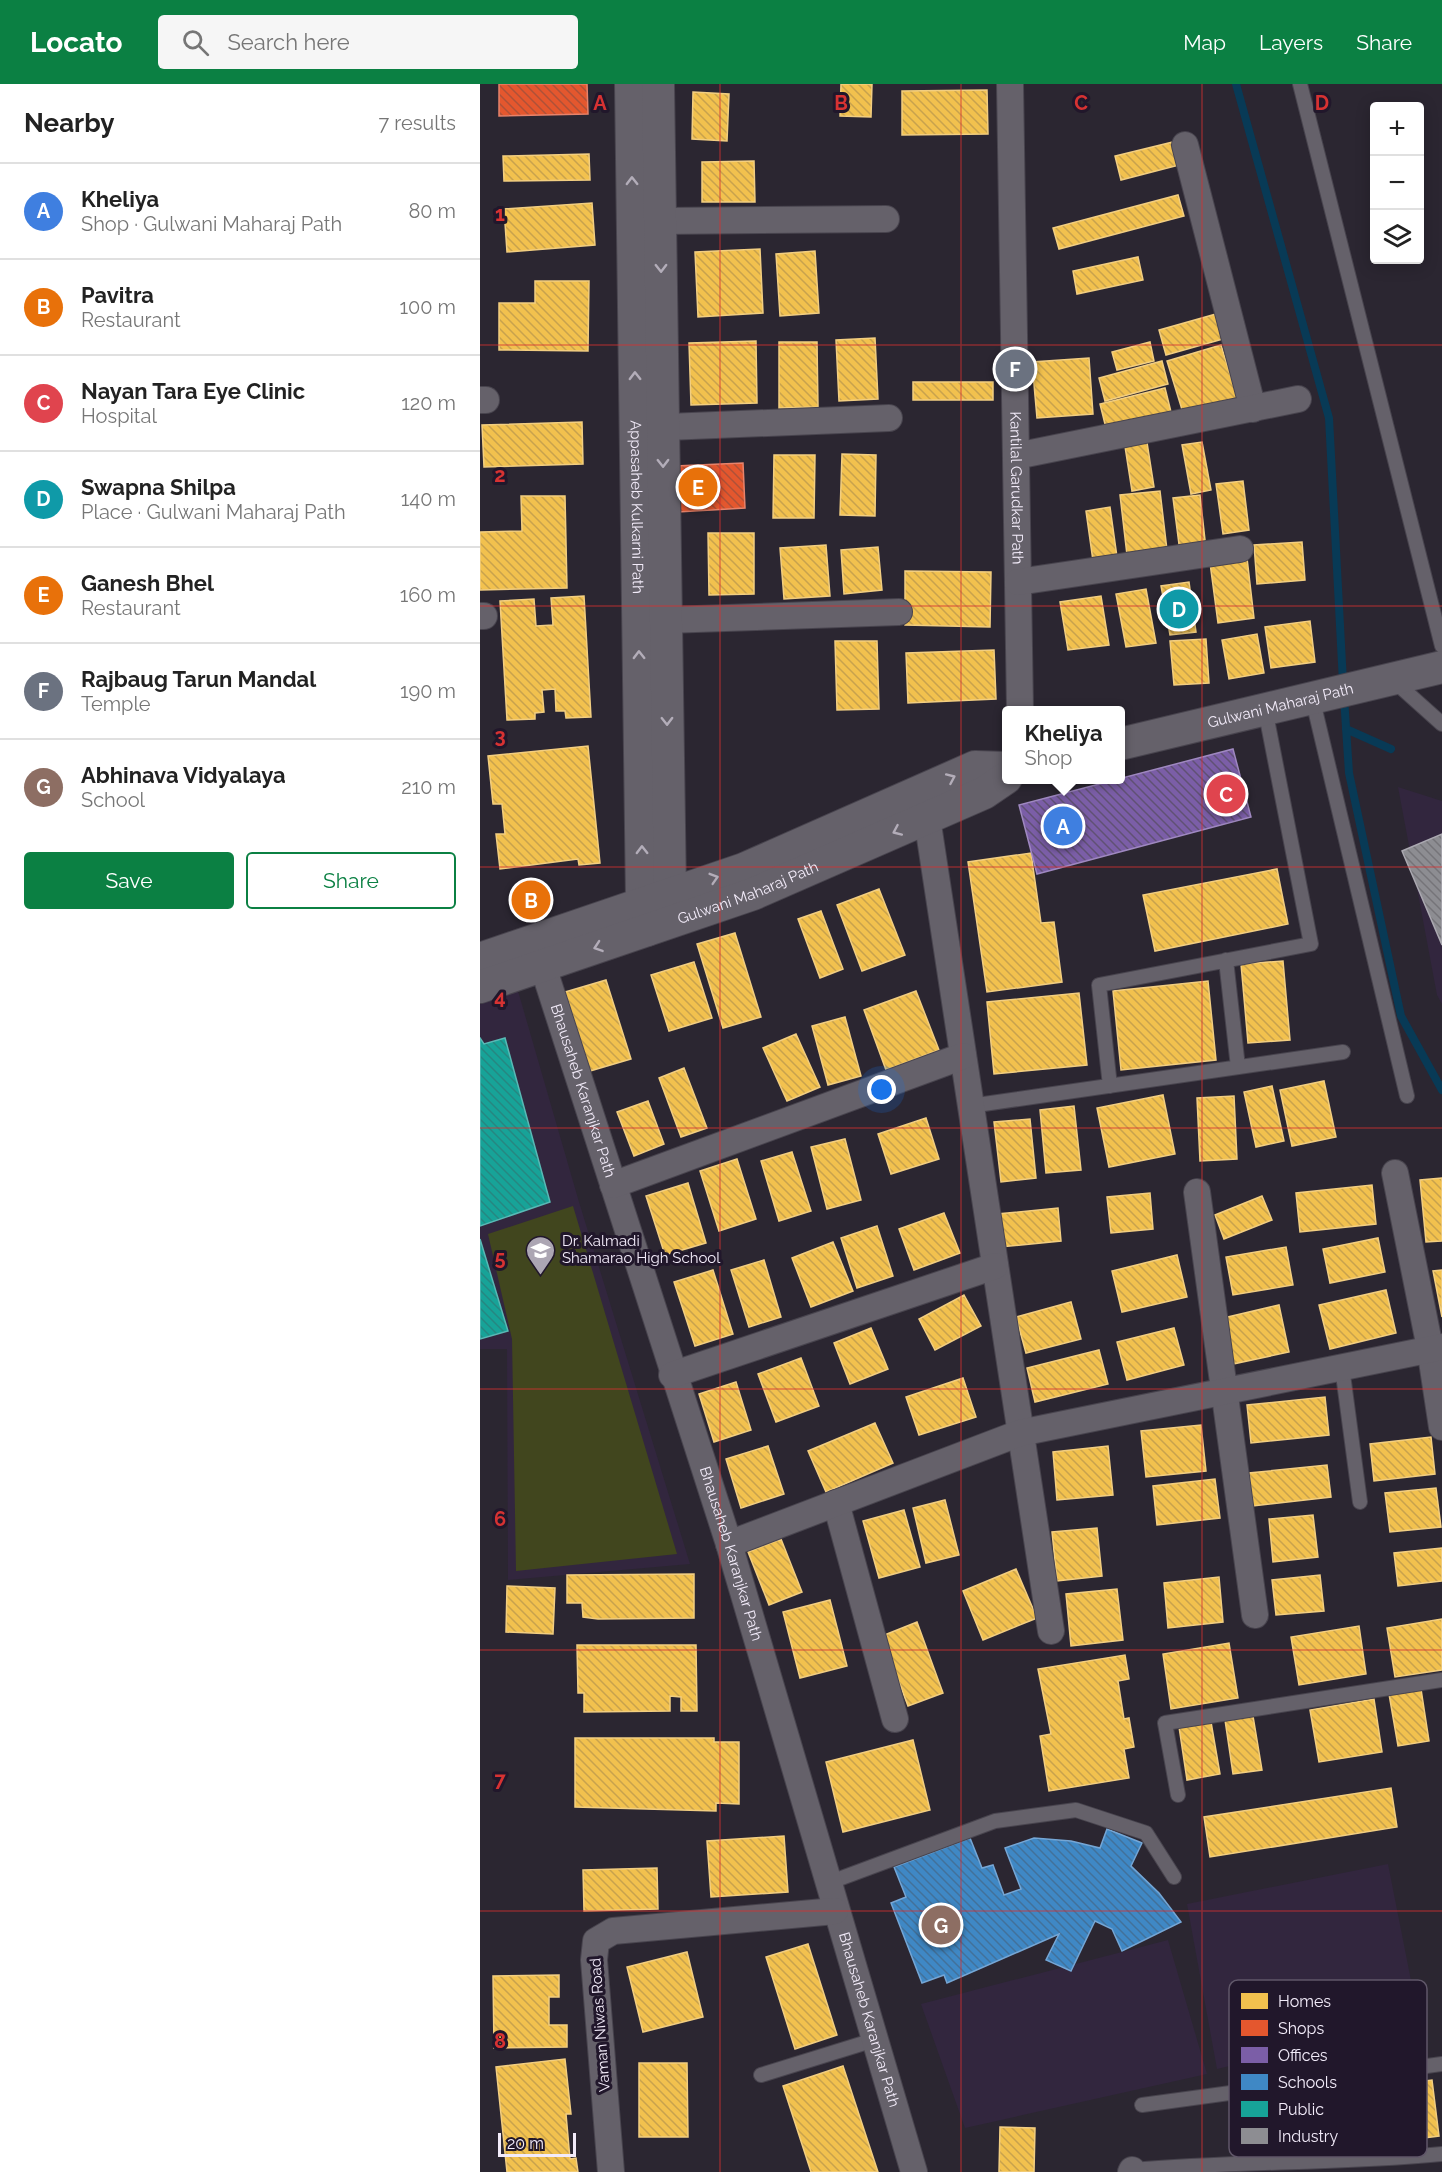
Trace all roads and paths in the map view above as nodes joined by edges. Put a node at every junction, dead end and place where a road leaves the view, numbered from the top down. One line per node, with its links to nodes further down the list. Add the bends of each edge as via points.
1 (631, 84): 11 (street, Appasaheb Kulkarni Path, one-way to 1)
2 (658, 84): 7 (street, Appasaheb Kulkarni Path)
3 (1010, 84): 12 (street, Kantilal Garudkar Path)
4 (1300, 84): 17 (lane)
5 (1185, 145): 9 (street)
6 (886, 219): 7 (street)
7 (660, 221): 11 (street, Appasaheb Kulkarni Path, one-way to 11)
8 (1298, 399): 9 (street)
9 (1253, 409): 12 (street)
10 (889, 418): 11 (street)
11 (649, 427): 16 (street, Appasaheb Kulkarni Path, one-way to 16); 28 (street, Appasaheb Kulkarni Path, one-way to 11)
12 (1016, 456): 14 (street, Kantilal Garudkar Path)
13 (1240, 549): 14 (street)
14 (1018, 582): 21 (street, Kantilal Garudkar Path)
15 (899, 612): 16 (street)
16 (666, 620): 28 (street, Appasaheb Kulkarni Path, one-way to 28)
17 (1442, 646)
18 (1442, 668): 19 (street, Gulwani Maharaj Path)
19 (1390, 678): 20 (street, Gulwani Maharaj Path); 23 (lane)
20 (1312, 698): 22 (street, Gulwani Maharaj Path); 37 (lane)
21 (1020, 706)
22 (1264, 709): 24 (street, Gulwani Maharaj Path); 31 (lane, via 1311,944)
23 (1442, 724)
24 (1125, 743)
25 (1002, 768): 28 (street, Gulwani Maharaj Path, one-way to 25, via 975,767)
26 (1002, 781): 27 (street, Gulwani Maharaj Path)
27 (927, 818): 28 (street, Gulwani Maharaj Path, one-way to 28, via 753,894); 34 (street)
28 (658, 911): 29 (street, Gulwani Maharaj Path)
29 (538, 953): 30 (street, Gulwani Maharaj Path); 32 (street, Gulwani Maharaj Path); 40 (street, Bhausaheb Karanjkar Path)
30 (480, 959)
31 (1226, 960): 35 (lane); 36 (lane, via 1099,985)
32 (480, 987)
33 (1343, 1052): 35 (lane)
34 (963, 1056): 38 (street); 40 (street)
35 (1239, 1067): 36 (lane)
36 (1110, 1086): 38 (lane)
37 (1407, 1096)
38 (970, 1106): 42 (street)
39 (1395, 1173): 43 (street)
40 (613, 1185): 45 (street, Bhausaheb Karanjkar Path)
41 (1197, 1192): 46 (street)
42 (995, 1266): 45 (street); 48 (street)
43 (1436, 1348): 44 (street); 47 (street)
44 (1342, 1367): 46 (street); 49 (lane)
45 (672, 1375): 51 (street, Bhausaheb Karanjkar Path)
46 (1225, 1391): 48 (street); 52 (street)
47 (1442, 1426)
48 (1020, 1433): 50 (street); 53 (street)
49 (1360, 1502)
50 (836, 1503): 51 (street); 55 (street)
51 (729, 1544): 58 (street, Bhausaheb Karanjkar Path)
52 (1255, 1616)
53 (1051, 1631)
54 (1442, 1680): 56 (lane, via 1165,1723)
55 (895, 1719)
56 (1178, 1795)
57 (1174, 1877): 58 (lane, via 1146,1833 1076,1810 995,1821)
58 (828, 1883): 59 (street, Bhausaheb Karanjkar Path)
59 (836, 1911): 60 (street, Bhausaheb Karanjkar Path); 70 (street, Vaman Niwas Road, via 613,1931 596,1941 594,1960)
60 (874, 2040): 63 (lane); 71 (street, Bhausaheb Karanjkar Path)
61 (1442, 2064): 62 (lane)
62 (1427, 2066)
63 (761, 2075)
64 (1229, 2093): 65 (lane)
65 (1142, 2105)
66 (1442, 2154): 67 (lane)
67 (1427, 2155)
68 (1403, 2157): 69 (lane, via 1311,2164 1208,2164)
69 (1132, 2171)
70 (611, 2172)
71 (914, 2172)

